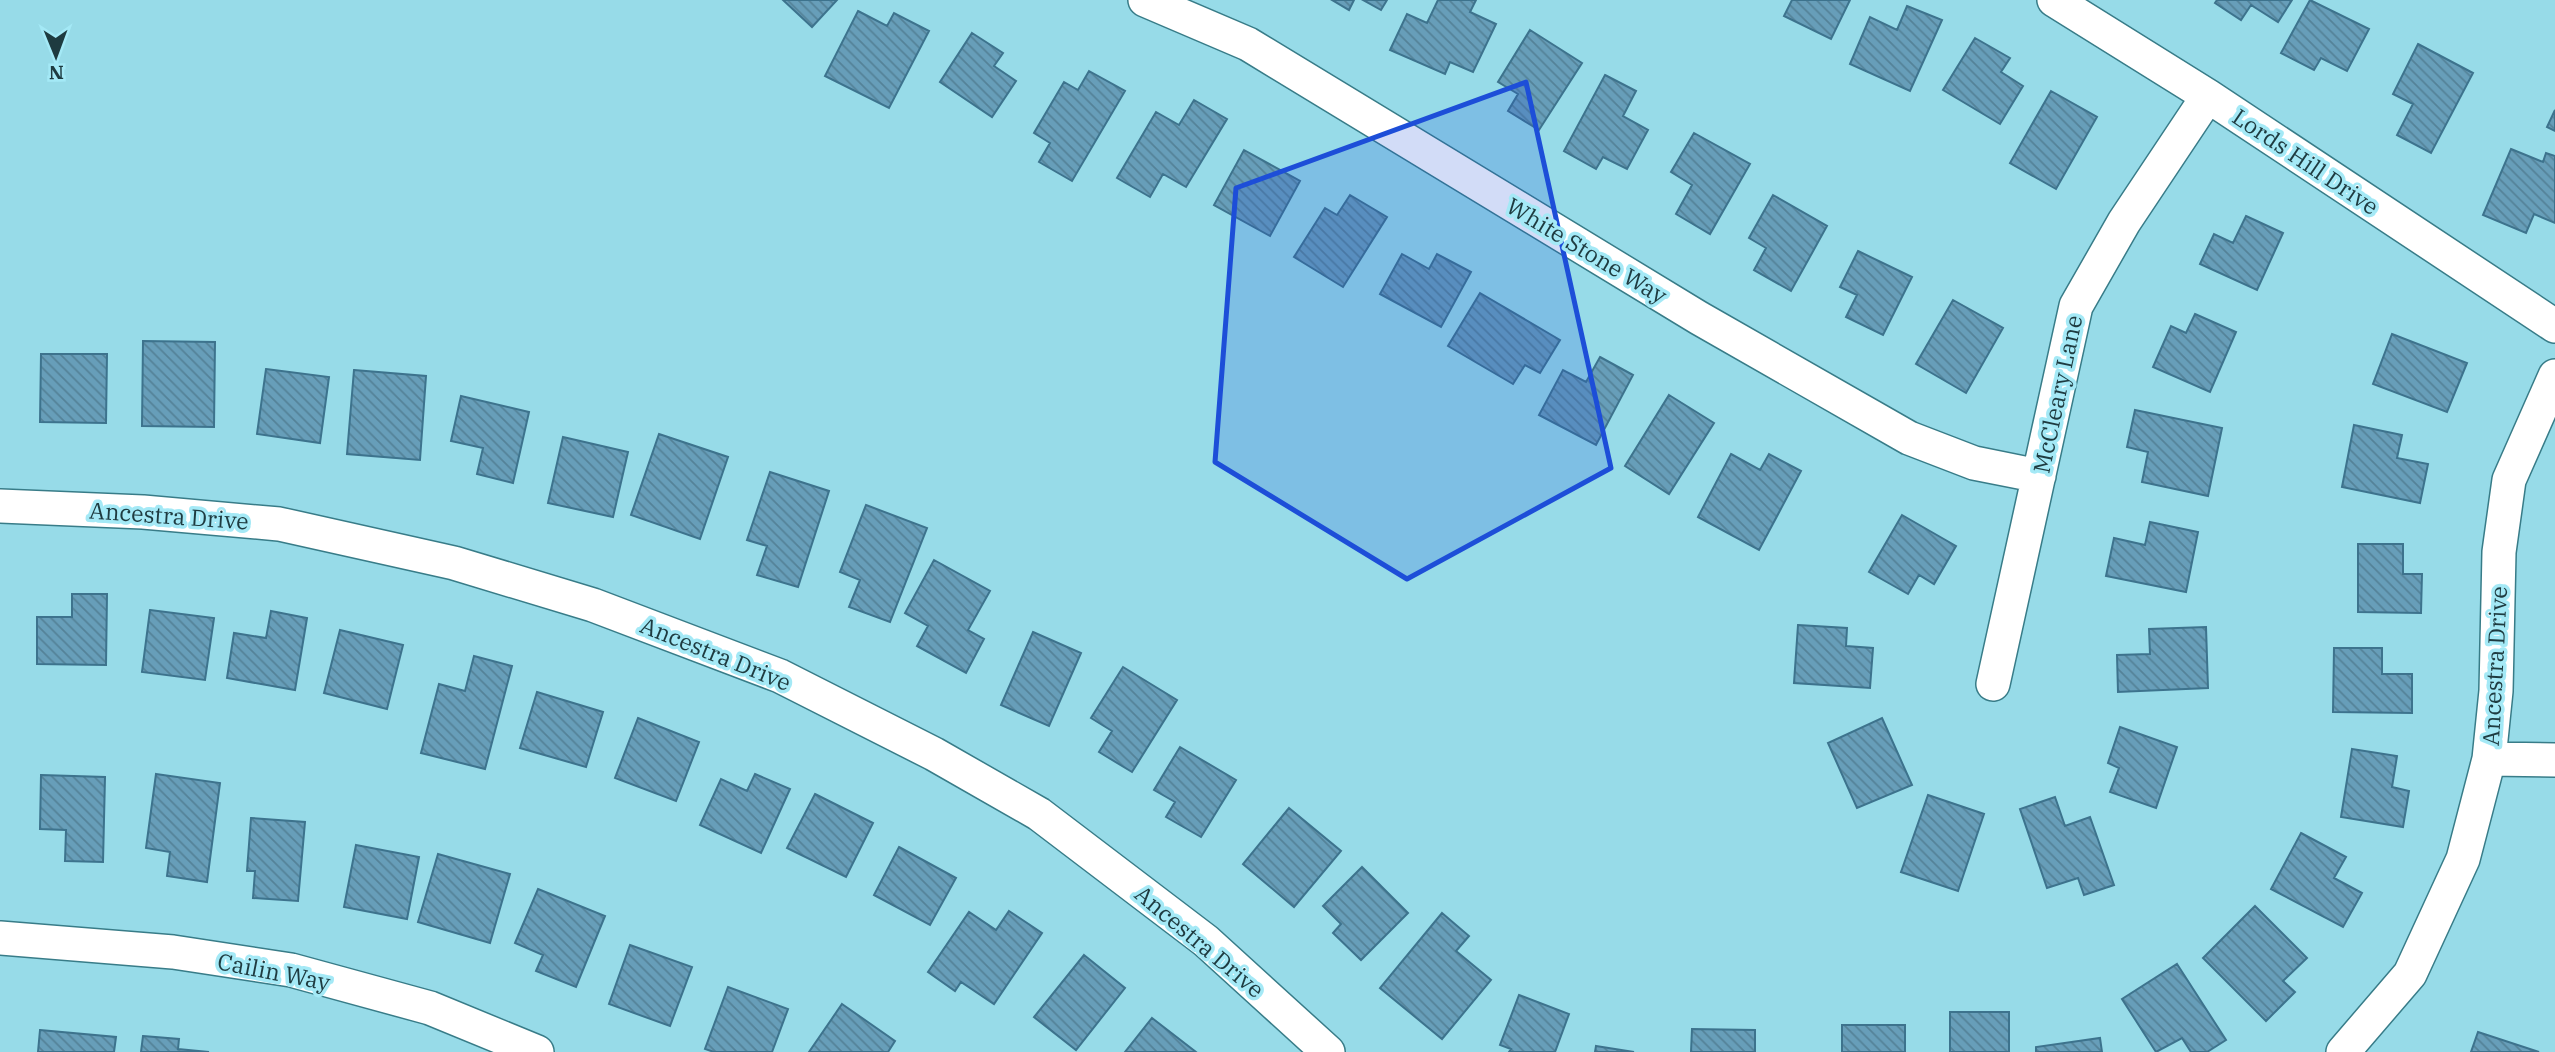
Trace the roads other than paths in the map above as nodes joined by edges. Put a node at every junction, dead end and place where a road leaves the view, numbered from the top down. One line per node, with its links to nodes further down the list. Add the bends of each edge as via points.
1 (1145, 0): 6 (street, White Stone Way, via 1248,44 1699,318 1909,438 1974,463)
2 (2054, 0): 3 (street, Lords Hill Drive)
3 (2208, 96): 4 (street, Lords Hill Drive); 6 (street, McCleary Lane, via 2124,222 2076,306)
4 (2555, 326)
5 (2555, 376): 9 (street, Ancestra Drive, via 2509,480 2499,552 2496,691)
6 (2039, 476): 8 (street, McCleary Lane)
7 (0, 506): 13 (street, Ancestra Drive, via 279,524 454,563 580,601 780,676 1039,814 1206,941)
8 (1993, 684)
9 (2489, 759): 10 (street); 14 (street, Ancestra Drive, via 2463,859 2410,974)
10 (2555, 761)
11 (0, 938): 12 (street, Cailin Way, via 173,952 291,970 430,1008)
12 (537, 1052)
13 (1328, 1052)
14 (2343, 1052)

